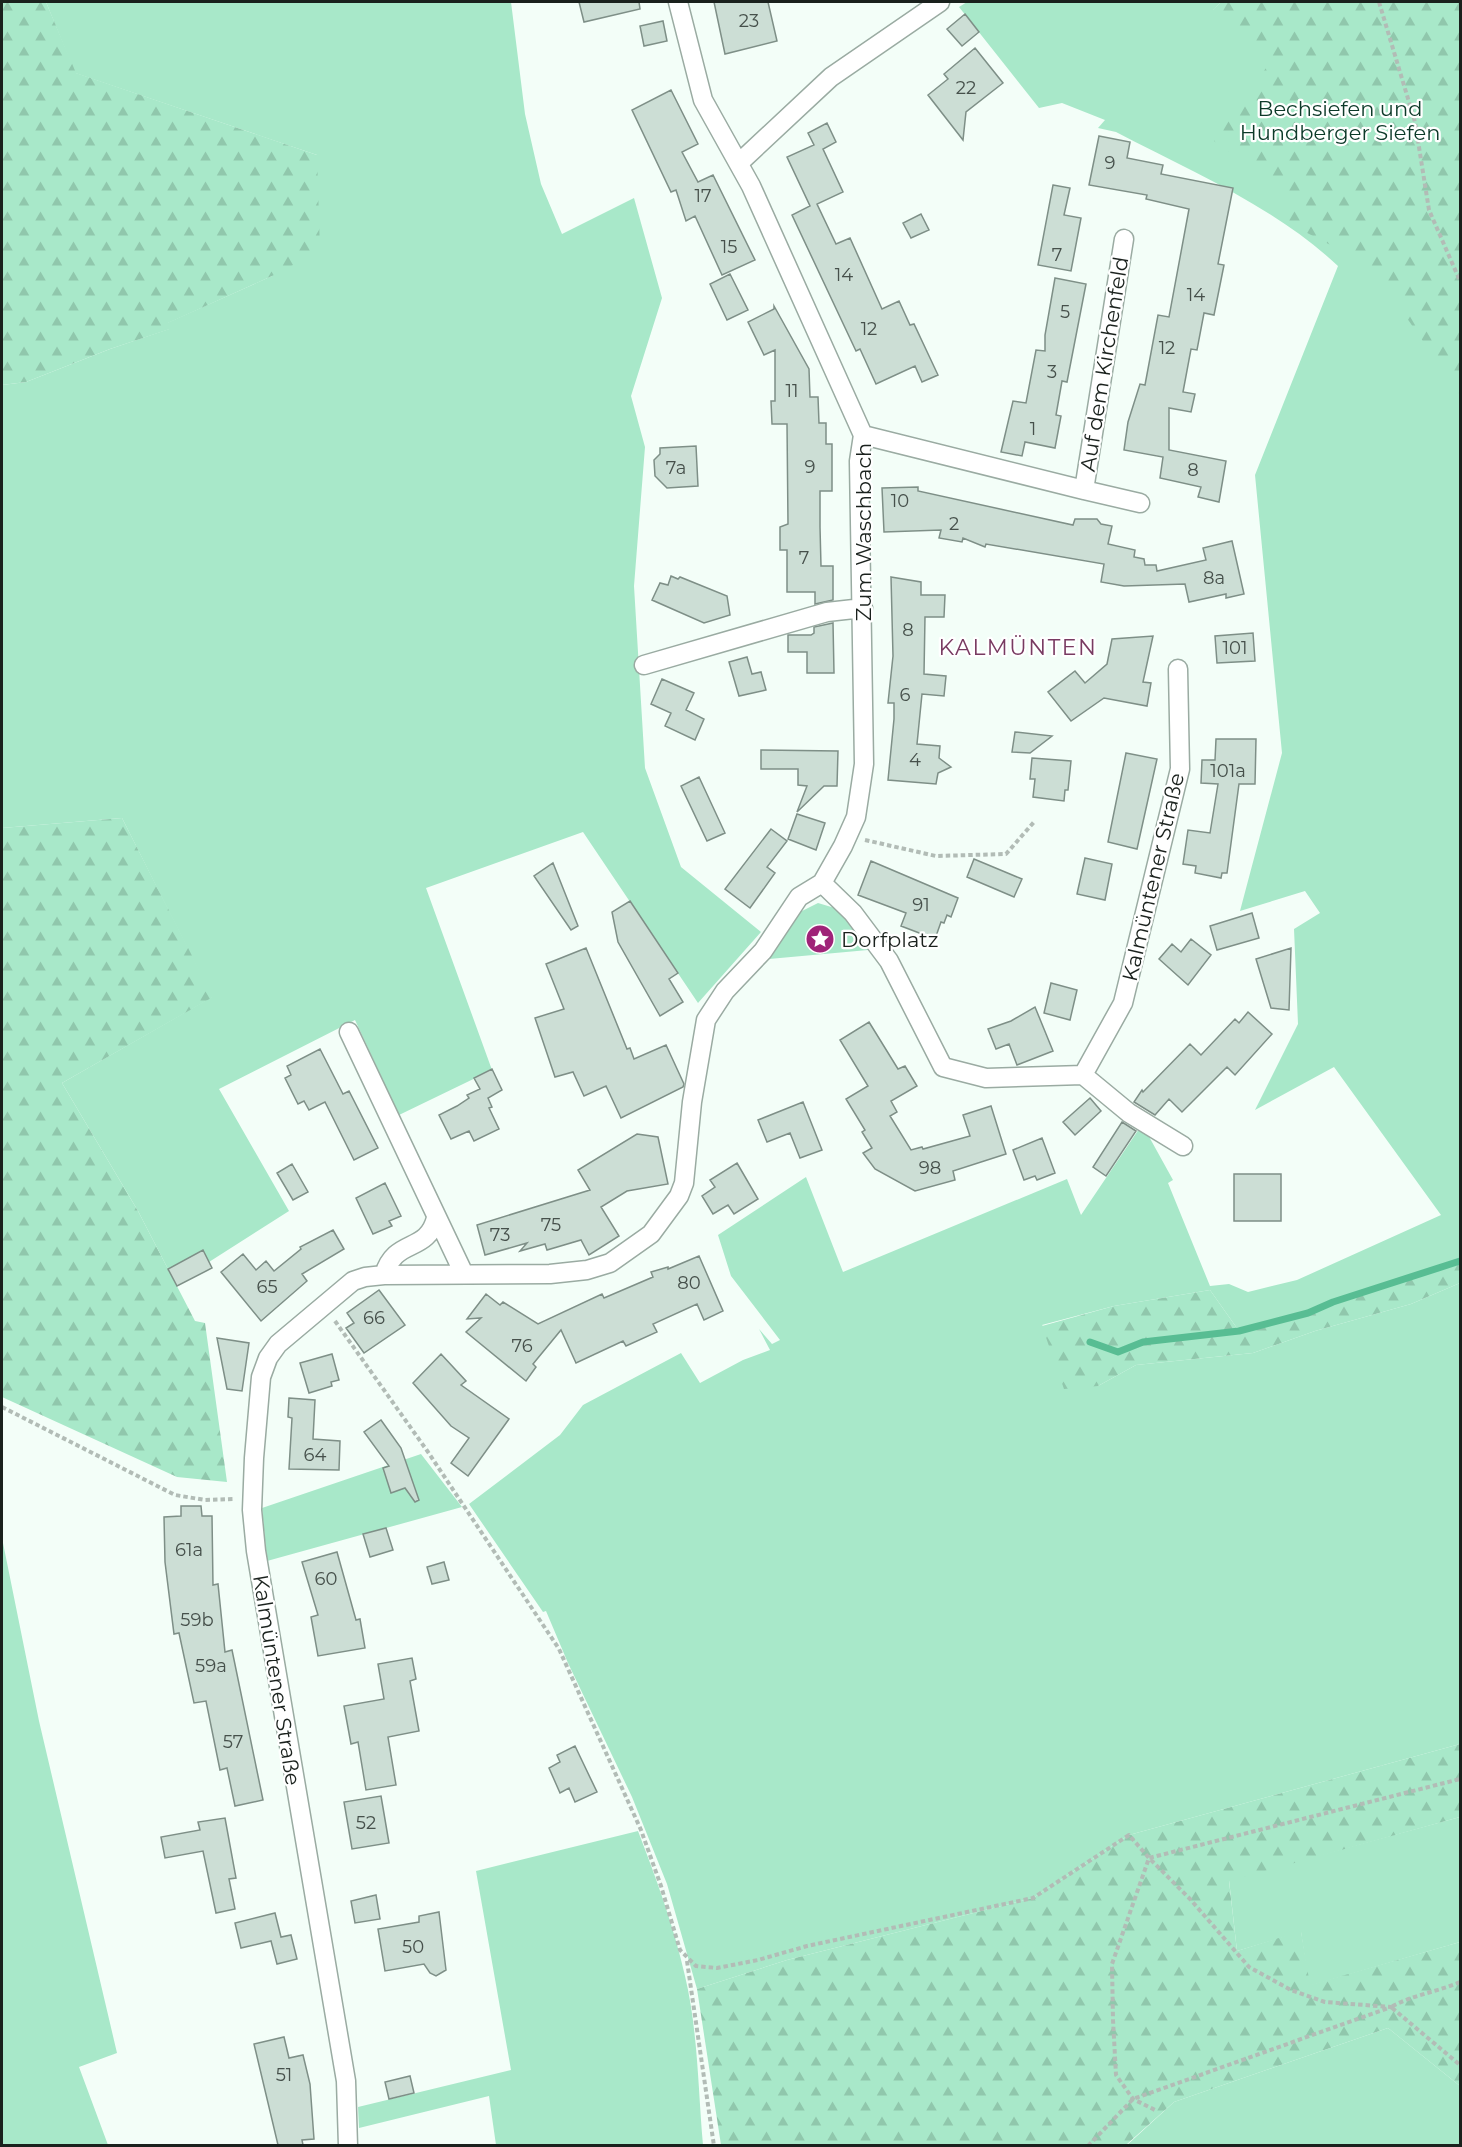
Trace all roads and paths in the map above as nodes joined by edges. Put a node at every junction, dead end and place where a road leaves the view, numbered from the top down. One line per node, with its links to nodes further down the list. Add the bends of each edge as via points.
1 (678, 2): 4 (street, Zum Waschbach, via 703,100)
2 (940, 2): 4 (street, via 831,77)
3 (1379, 2): 6 (path, via 1415,122 1429,210)
4 (739, 163): 7 (street, Zum Waschbach)
5 (1124, 239): 8 (street, Auf dem Kirchenfeld)
6 (1461, 281)
7 (863, 435): 8 (street, Auf dem Kirchenfeld); 10 (street, Zum Waschbach, via 859,461)
8 (1084, 489): 9 (street, Auf dem Kirchenfeld)
9 (1140, 503)
10 (863, 608): 11 (street, via 827,612); 14 (street, Zum Waschbach, via 864,773)
11 (644, 665)
12 (1178, 669): 17 (street, Kalmüntener Straße, via 1180,769 1123,1003)
13 (1034, 822): 14 (path, via 1006,854 936,856)
14 (848, 836): 15 (street, Zum Waschbach)
15 (822, 883): 17 (street, via 853,913 889,961 943,1067 986,1078); 20 (street, Kalmüntener Straße, via 800,897 759,956 725,991 706,1020 684,1183 651,1234 610,1263 587,1270)
16 (349, 1032): 19 (street)
17 (1083, 1076): 18 (street, via 1130,1113)
18 (1183, 1146)
19 (436, 1218): 20 (street); 21 (street, via 424,1240 406,1246 388,1261)
20 (464, 1274): 21 (street, Kalmüntener Straße)
21 (384, 1275): 22 (street, Kalmüntener Straße, via 353,1281)
22 (324, 1306): 24 (street, Kalmüntener Straße, via 278,1344 263,1369); 27 (path, via 428,1452 559,1649 637,1819 680,1950)
23 (2, 1407): 24 (path, via 175,1495 205,1500)
24 (253, 1498): 33 (street, Kalmüntener Straße, via 264,1605 346,2081)
25 (1461, 1779): 26 (path)
26 (1149, 1858): 27 (path, via 1129,1834 1033,1898 717,1968 696,1966); 29 (path, via 1249,1967 1291,1990 1325,2002); 31 (path, via 1112,1964 1116,2075)
27 (687, 1960): 34 (path)
28 (1461, 1982): 29 (path)
29 (1390, 2007): 30 (path); 31 (path)
30 (1461, 2065)
31 (1133, 2099): 32 (path); 35 (path)
32 (1155, 2110)
33 (348, 2145)
34 (714, 2145)
35 (1088, 2145)

